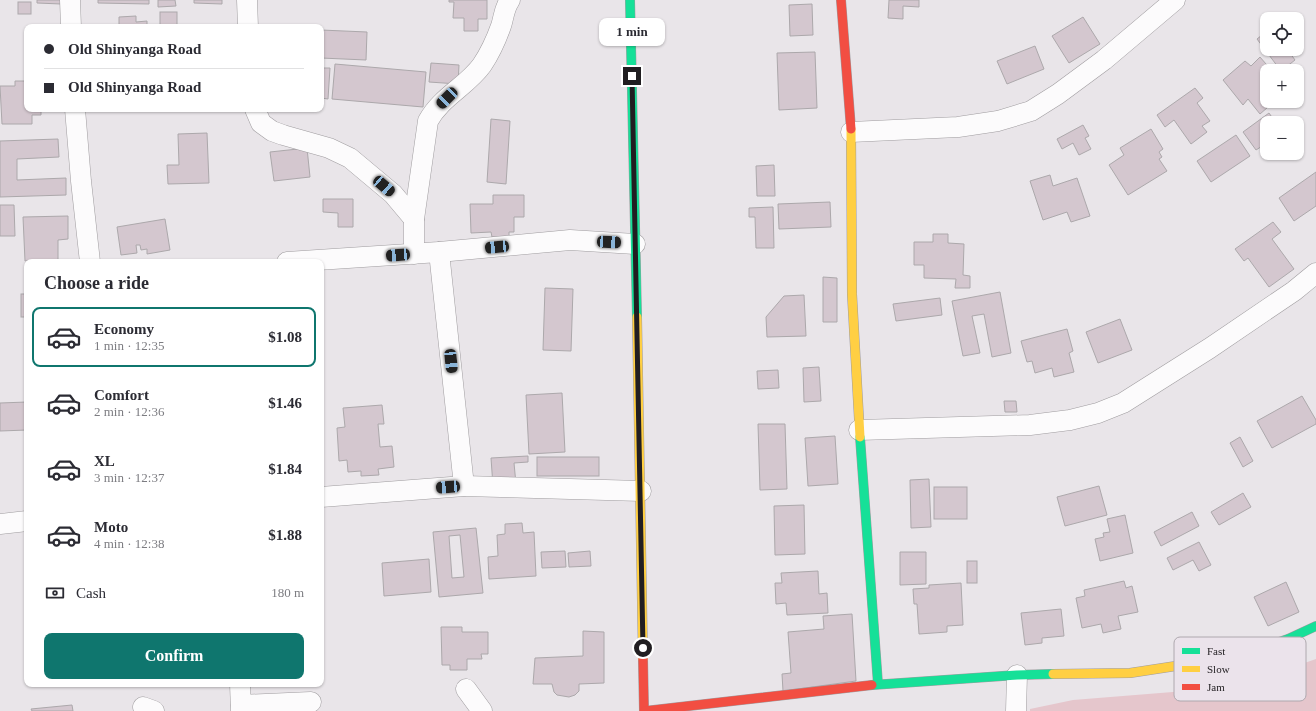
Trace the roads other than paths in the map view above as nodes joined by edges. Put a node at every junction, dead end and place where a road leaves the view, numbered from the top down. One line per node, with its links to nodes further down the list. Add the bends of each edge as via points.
1 (70, 0): 7 (street)
2 (246, 0): 8 (street)
3 (510, 0): 12 (street, via 489,54 475,74 436,109 428,121)
4 (630, 0): 13 (street)
5 (841, 0): 11 (street)
6 (1175, 0): 11 (street, via 1104,60 1031,111 998,121 958,127)
7 (71, 24)
8 (248, 24)
9 (75, 112): 16 (street)
10 (256, 112): 12 (street, via 261,123 272,131 329,148 350,158 393,194)
11 (851, 132): 19 (street, via 852,294)
12 (414, 219): 15 (street)
13 (635, 244): 14 (street, via 570,240); 21 (street)
14 (439, 252): 15 (street); 20 (street)
15 (414, 254): 17 (street)
16 (90, 259)
17 (324, 260)
18 (1316, 273): 19 (street, via 1210,348 1123,402 1098,413 1070,420 1030,425)
19 (859, 430): 29 (street)
20 (464, 486): 21 (street); 22 (street)
21 (641, 491): 35 (street)
22 (324, 497)
23 (24, 522): 24 (street)
24 (0, 524)
25 (1316, 626): 26 (street)
26 (1292, 637)
27 (1174, 666): 28 (street, via 1130,673)
28 (1017, 675): 29 (street); 36 (street)
29 (878, 684): 35 (street)
30 (240, 687): 33 (street)
31 (466, 689): 34 (street)
32 (311, 702): 33 (street)
33 (241, 708)
34 (482, 711)
35 (645, 711)
36 (1016, 711)

